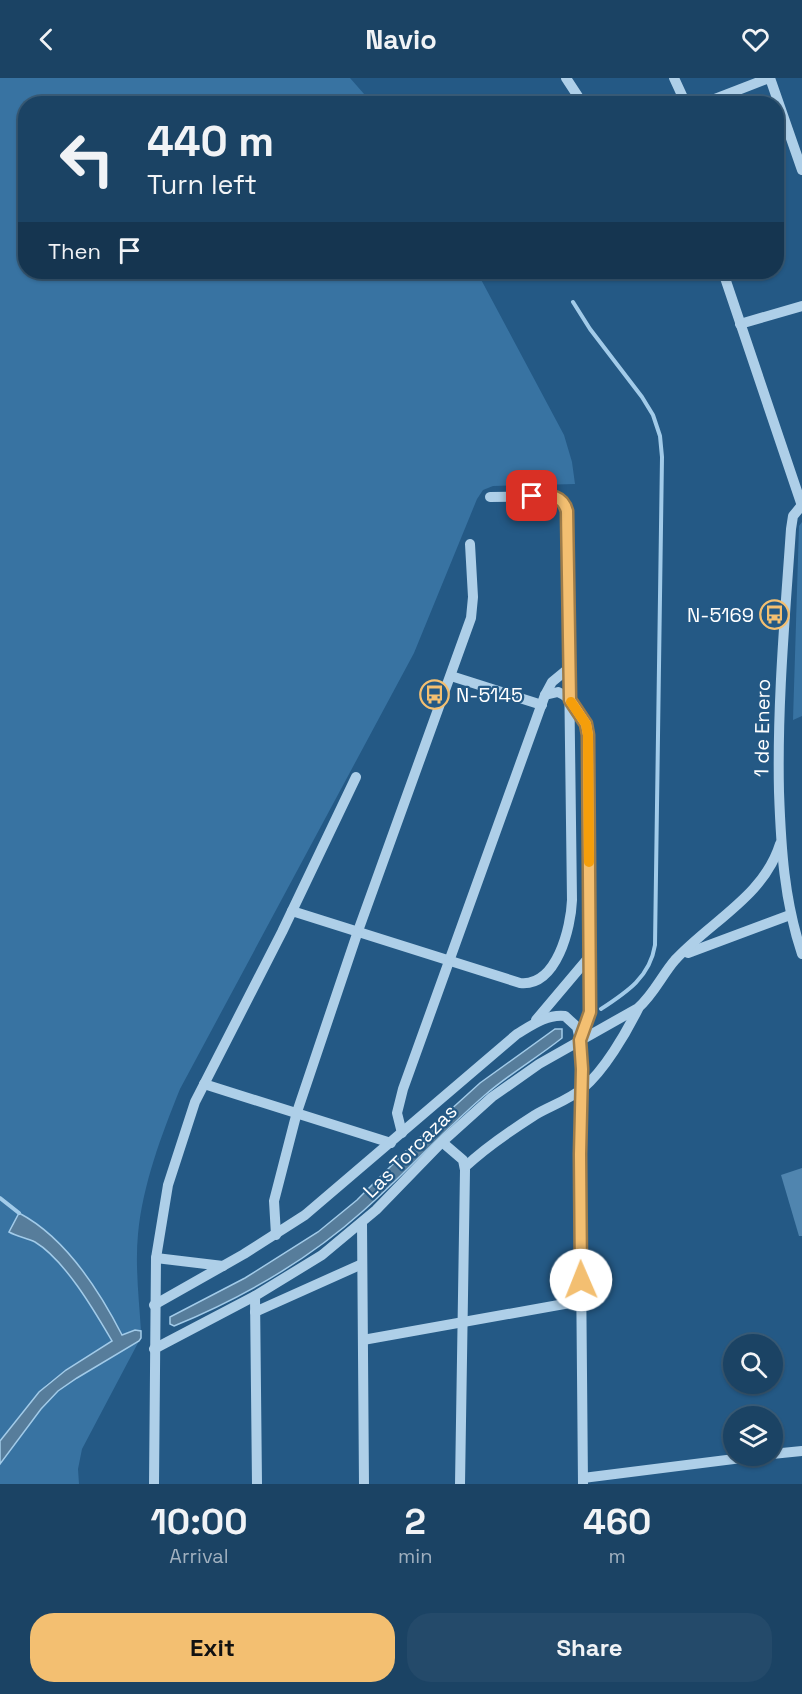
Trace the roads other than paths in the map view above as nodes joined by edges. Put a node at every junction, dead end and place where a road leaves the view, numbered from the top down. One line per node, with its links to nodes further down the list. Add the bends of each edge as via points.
1 (566, 78): 4 (street)
2 (674, 78): 5 (street)
3 (770, 78): 6 (street); 7 (street)
4 (578, 96)
5 (682, 96)
6 (723, 96)
7 (776, 96)
8 (784, 118): 9 (street)
9 (802, 170)
10 (725, 279): 12 (street)
11 (802, 306): 12 (street)
12 (740, 324): 14 (street)
13 (490, 497): 16 (street, via 553,496 566,506)
14 (802, 505): 21 (street, 1 de Enero, via 791,522 780,693)
15 (470, 544): 17 (street, via 471,618)
16 (569, 668): 18 (street, via 552,682); 19 (street)
17 (450, 676): 18 (street); 24 (street)
18 (544, 700): 19 (street, via 558,692); 27 (street)
19 (570, 700): 26 (street, via 586,724 588,735); 27 (street, via 572,900 561,950 546,973 527,983)
20 (356, 777): 22 (street)
21 (780, 844): 23 (street, 1 de Enero, via 784,882); 28 (street, Las Torcazas, via 775,861 758,886)
22 (292, 911): 24 (street); 32 (street)
23 (795, 921): 25 (street, 1 de Enero); 28 (street, Las Torcazas, via 705,945)
24 (358, 931): 27 (street); 34 (street)
25 (802, 954)
26 (590, 956): 30 (street); 31 (street, via 590,1012)
27 (449, 960): 35 (street, via 400,1097 397,1113)
28 (675, 960): 29 (street, Las Torcazas)
29 (638, 1008): 31 (street, Las Torcazas); 33 (street, via 626,1032)
30 (533, 1025): 31 (street, via 550,1017 565,1016 577,1027); 35 (street, via 507,1042)
31 (580, 1040): 33 (street); 36 (street, Las Torcazas, via 515,1080)
32 (204, 1084): 34 (street); 41 (street, via 168,1185)
33 (582, 1089): 38 (street, via 536,1114); 45 (street)
34 (297, 1112): 37 (street); 40 (street, via 274,1201)
35 (402, 1133): 37 (street)
36 (442, 1142): 38 (street, via 463,1160); 39 (street, Las Torcazas)
37 (391, 1143): 40 (street)
38 (465, 1167): 48 (street)
39 (362, 1224): 42 (street); 44 (street, Las Torcazas, via 322,1255)
40 (276, 1235): 43 (street)
41 (156, 1258): 43 (street); 46 (street)
42 (362, 1264): 47 (street); 49 (street)
43 (224, 1266): 46 (street)
44 (255, 1296): 47 (street); 50 (street, Las Torcazas)
45 (581, 1301): 48 (street); 54 (street)
46 (154, 1305): 50 (street)
47 (255, 1312): 56 (street)
48 (463, 1322): 49 (street); 58 (street)
49 (363, 1340): 57 (street)
50 (154, 1349): 55 (street)
51 (802, 1451): 52 (street)
52 (783, 1453)
53 (723, 1461): 54 (street)
54 (583, 1481)
55 (154, 1484)
56 (257, 1484)
57 (364, 1484)
58 (460, 1484)

